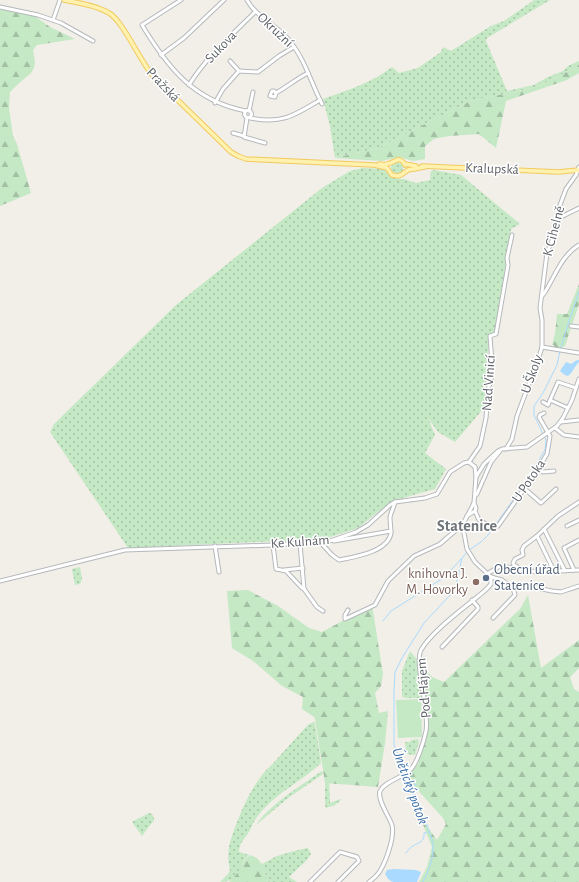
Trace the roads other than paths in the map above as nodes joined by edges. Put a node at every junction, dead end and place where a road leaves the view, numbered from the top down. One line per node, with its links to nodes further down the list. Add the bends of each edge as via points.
1 (60, 0): 10 (street)
2 (64, 0): 7 (main road, Pražská)
3 (86, 0): 7 (street)
4 (181, 0): 13 (street, via 142,25)
5 (224, 0): 13 (street)
6 (247, 0): 9 (street, Okružní)
7 (87, 6): 29 (main road, Pražská, via 107,12 115,18 153,76 231,152 243,158 272,161)
8 (0, 7): 10 (street)
9 (255, 12): 12 (street, Okružní, via 282,33); 17 (street, Sukova, via 214,51)
10 (53, 20): 11 (street)
11 (93, 41)
12 (294, 47): 15 (street, via 258,72); 16 (street, Okružní)
13 (162, 55): 17 (street)
14 (230, 61): 15 (street)
15 (239, 71): 21 (street, via 225,86)
16 (308, 73): 19 (street); 20 (street, Okružní)
17 (189, 85): 21 (street)
18 (253, 92): 23 (street)
19 (276, 93)
20 (320, 100): 22 (street, Okružní); 24 (street, via 295,115 280,120)
21 (215, 103): 23 (street)
22 (322, 104)
23 (247, 111): 24 (street, via 251,112); 24 (street, via 244,117)
24 (249, 118): 26 (street)
25 (232, 133): 26 (street)
26 (244, 136): 27 (street)
27 (265, 143)
28 (391, 162): 29 (main road); 30 (main road, via 398,160); 33 (main road)
29 (374, 164): 33 (main road)
30 (404, 164): 31 (main road, Kralupská); 34 (main road)
31 (425, 167): 32 (main road, Kralupská, via 558,172); 34 (main road, via 411,168)
32 (579, 169): 36 (street, K Cihelně, via 566,189 560,205)
33 (389, 170): 34 (main road, via 396,176)
34 (404, 173)
35 (579, 208): 36 (street)
36 (559, 218): 39 (street, K Cihelně, via 547,253)
37 (512, 235): 57 (street, Nad Vinicí, via 496,334 490,336 492,363 486,418 480,446)
38 (579, 246): 39 (street, via 563,260)
39 (542, 296): 42 (street, U Školy)
40 (571, 326): 41 (street)
41 (579, 327)
42 (542, 347): 43 (street); 56 (street, U Školy, via 517,416 512,439)
43 (579, 353)
44 (579, 378): 45 (street)
45 (576, 388): 46 (street, via 558,382); 48 (street)
46 (550, 400): 47 (street, via 548,405); 48 (street)
47 (543, 402)
48 (568, 408): 51 (street)
49 (544, 413): 53 (street, via 539,417)
50 (579, 420): 51 (street)
51 (561, 422): 52 (street)
52 (555, 428): 53 (street); 54 (street, via 564,435)
53 (548, 433): 56 (street, via 527,448); 60 (street, U Potoka, via 550,436 547,454)
54 (579, 437)
55 (502, 449): 56 (street); 58 (street); 65 (street, via 491,462)
56 (506, 449)
57 (469, 462): 59 (street); 66 (street, via 450,472 437,494)
58 (484, 464): 59 (street); 62 (street)
59 (475, 467): 62 (street)
60 (538, 469): 61 (street, via 543,472); 63 (street, U Potoka)
61 (554, 471)
62 (476, 478): 65 (street)
63 (525, 489): 64 (street, via 541,503); 74 (street, U Potoka)
64 (556, 489)
65 (475, 496): 68 (street)
66 (395, 502): 77 (street, via 390,518); 80 (street, Ke Kulnám, via 368,525)
67 (579, 502): 76 (street)
68 (474, 503): 69 (street); 70 (street)
69 (475, 511): 70 (street); 73 (street, via 479,520)
70 (467, 516): 72 (street)
71 (579, 520): 75 (street)
72 (463, 524): 93 (street, via 467,549); 100 (street, via 440,544 414,556 388,581 375,605 345,619)
73 (490, 526)
74 (498, 526)
75 (567, 526)
76 (544, 529): 78 (street); 91 (street)
77 (391, 531): 80 (street); 81 (street, via 386,543 381,546 359,556 339,560)
78 (537, 536): 87 (street, via 524,546 523,556 513,562); 90 (street)
79 (579, 540): 88 (street, via 564,548)
80 (330, 541): 81 (street, Ke Kulnám)
81 (321, 543): 82 (street, Ke Kulnám)
82 (300, 544): 83 (street, Ke Kulnám); 85 (street)
83 (273, 545): 84 (street, Ke Kulnám); 86 (street, via 276,569)
84 (215, 546): 92 (street); 95 (street, Ke Kulnám, via 125,550)
85 (303, 568): 86 (street); 98 (street)
86 (283, 570): 98 (street)
87 (523, 570): 90 (street); 93 (street, via 500,566)
88 (574, 570): 89 (street); 91 (street)
89 (579, 570)
90 (554, 571): 91 (street)
91 (565, 571)
92 (219, 572)
93 (487, 574): 94 (street)
94 (490, 577): 96 (street, via 502,580); 99 (street, Pod Hájem, via 490,585)
95 (0, 580)
96 (513, 588): 97 (street, via 532,587 561,592); 102 (street, via 515,595)
97 (578, 588)
98 (304, 589): 101 (street)
99 (472, 600): 103 (street, via 478,609); 106 (street, Pod Hájem, via 428,640 419,654 427,725 424,740 412,767 383,787 380,794 380,800 391,823 392,840 383,865)
100 (348, 610)
101 (323, 611)
102 (493, 618)
103 (442, 647)
104 (310, 882): 105 (street, via 340,852 357,857 359,861)
105 (338, 882)
106 (369, 882)

